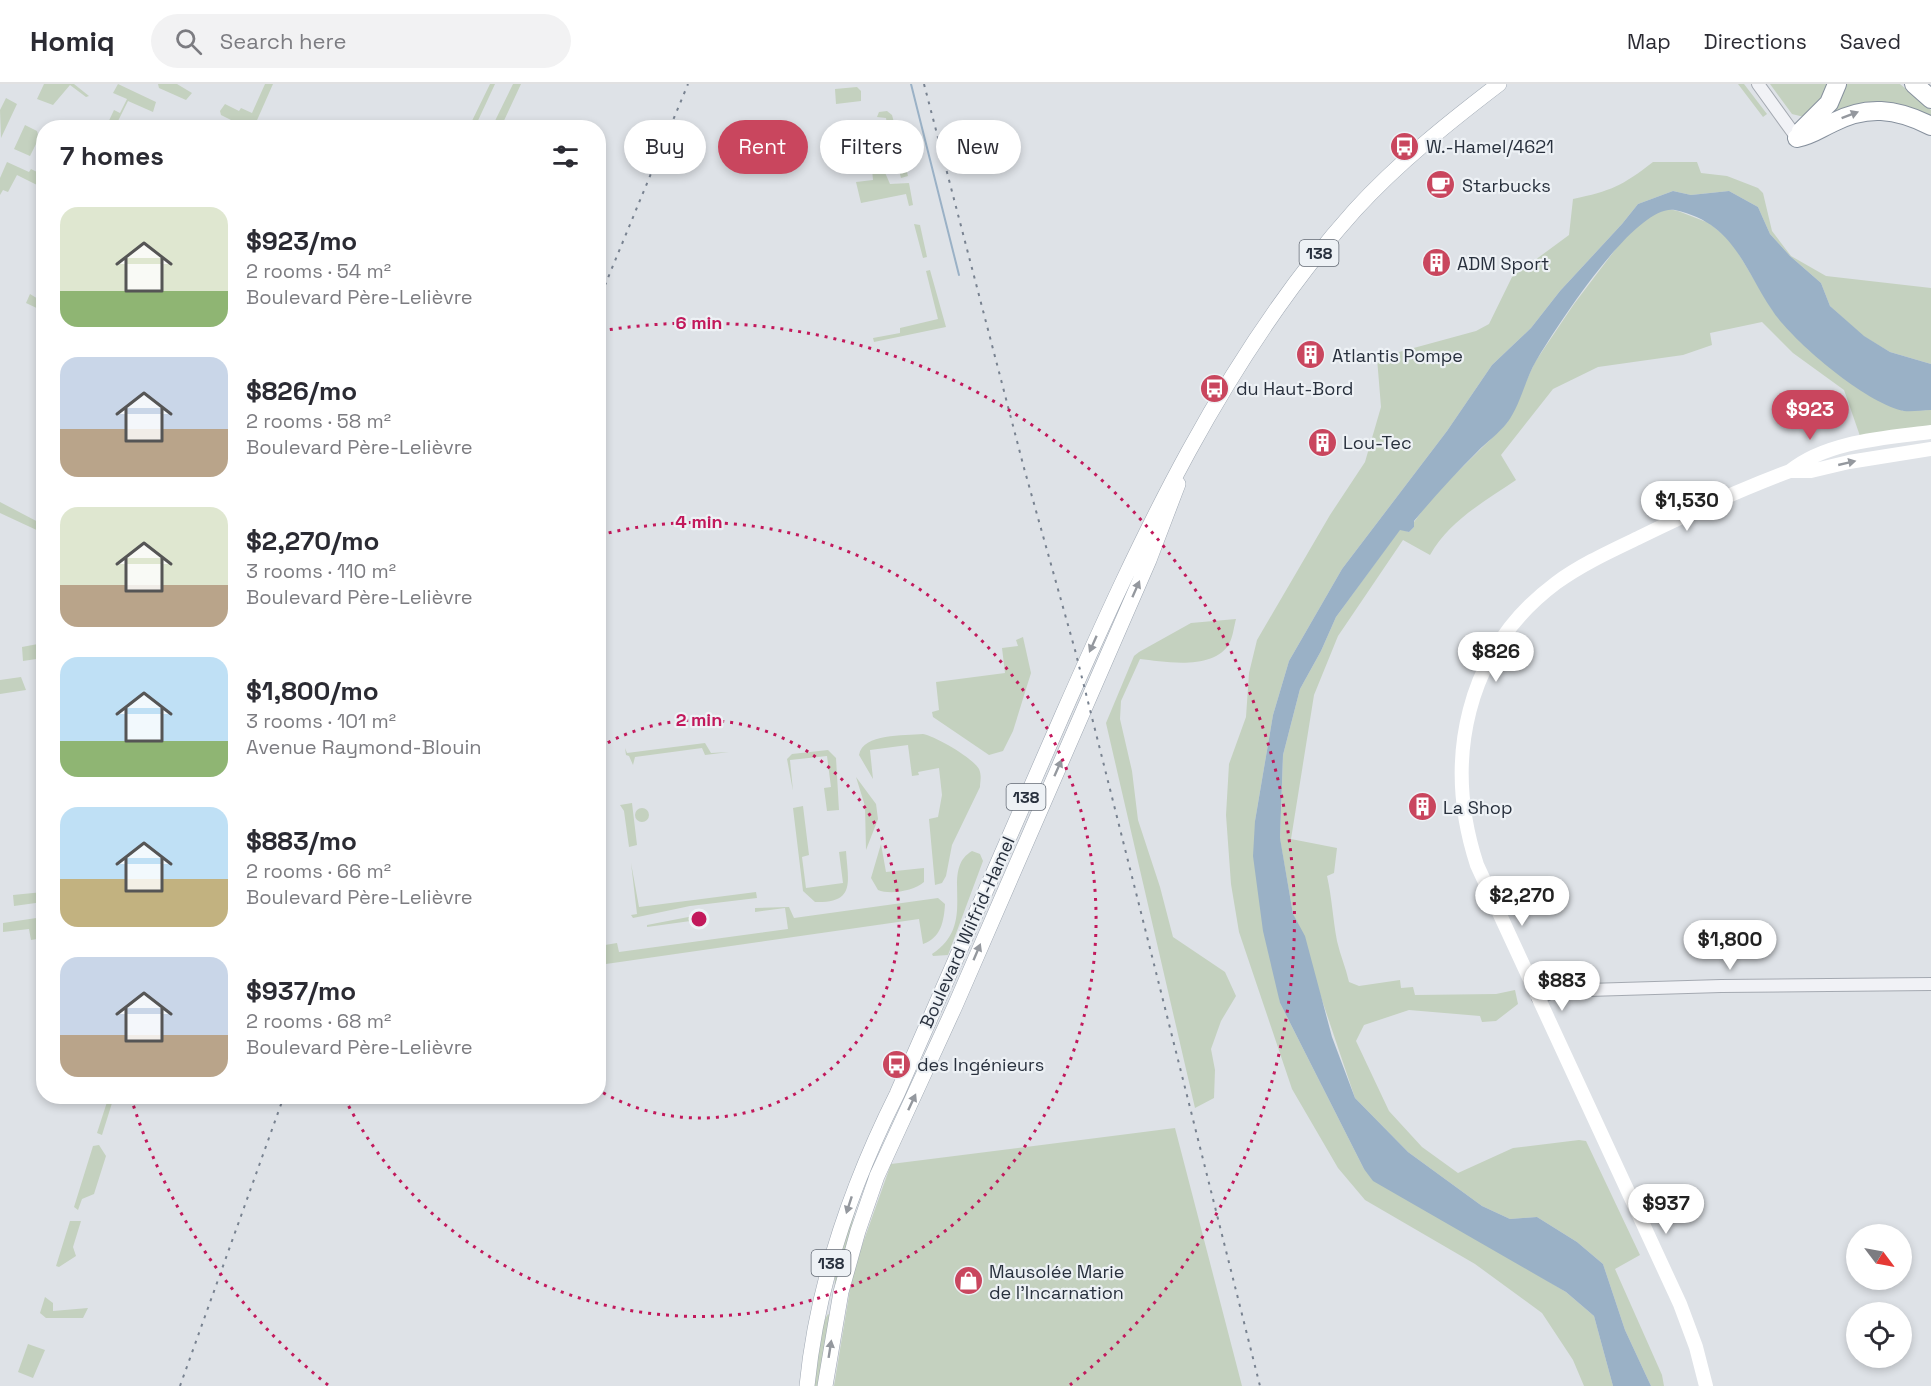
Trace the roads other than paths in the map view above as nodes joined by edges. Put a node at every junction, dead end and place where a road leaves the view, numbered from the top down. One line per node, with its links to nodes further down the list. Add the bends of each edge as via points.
1 (1499, 84): 10 (main road, Boulevard Wilfrid-Hamel / 138, via 1406,160 1337,231 1277,310)
2 (1758, 84): 7 (street)
3 (1837, 84): 7 (highway, via 1829,104 1804,126)
4 (1914, 84): 5 (highway)
5 (1931, 99)
6 (1931, 126): 7 (highway, one-way to 6, via 1813,135 1842,117 1867,109 1893,111)
7 (1797, 138)
8 (1931, 432): 11 (main road, via 1848,446 1806,458)
9 (1931, 449): 11 (main road, one-way to 9, via 1811,471)
10 (1185, 461): 14 (main road, Boulevard Wilfrid-Hamel / 138, one-way to 14, via 1135,552 897,1095 869,1150 833,1257); 15 (main road, Boulevard Wilfrid-Hamel / 138, one-way to 10, via 841,1292 877,1176 1172,507)
11 (1790, 471): 13 (main road, via 1665,525 1571,573 1540,596 1520,618 1483,673 1464,737 1460,773 1463,814 1477,865)
12 (1931, 984): 13 (street, via 1555,991)
13 (1538, 998): 16 (main road, via 1680,1304)
14 (807, 1386)
15 (825, 1386)
16 (1706, 1386)

